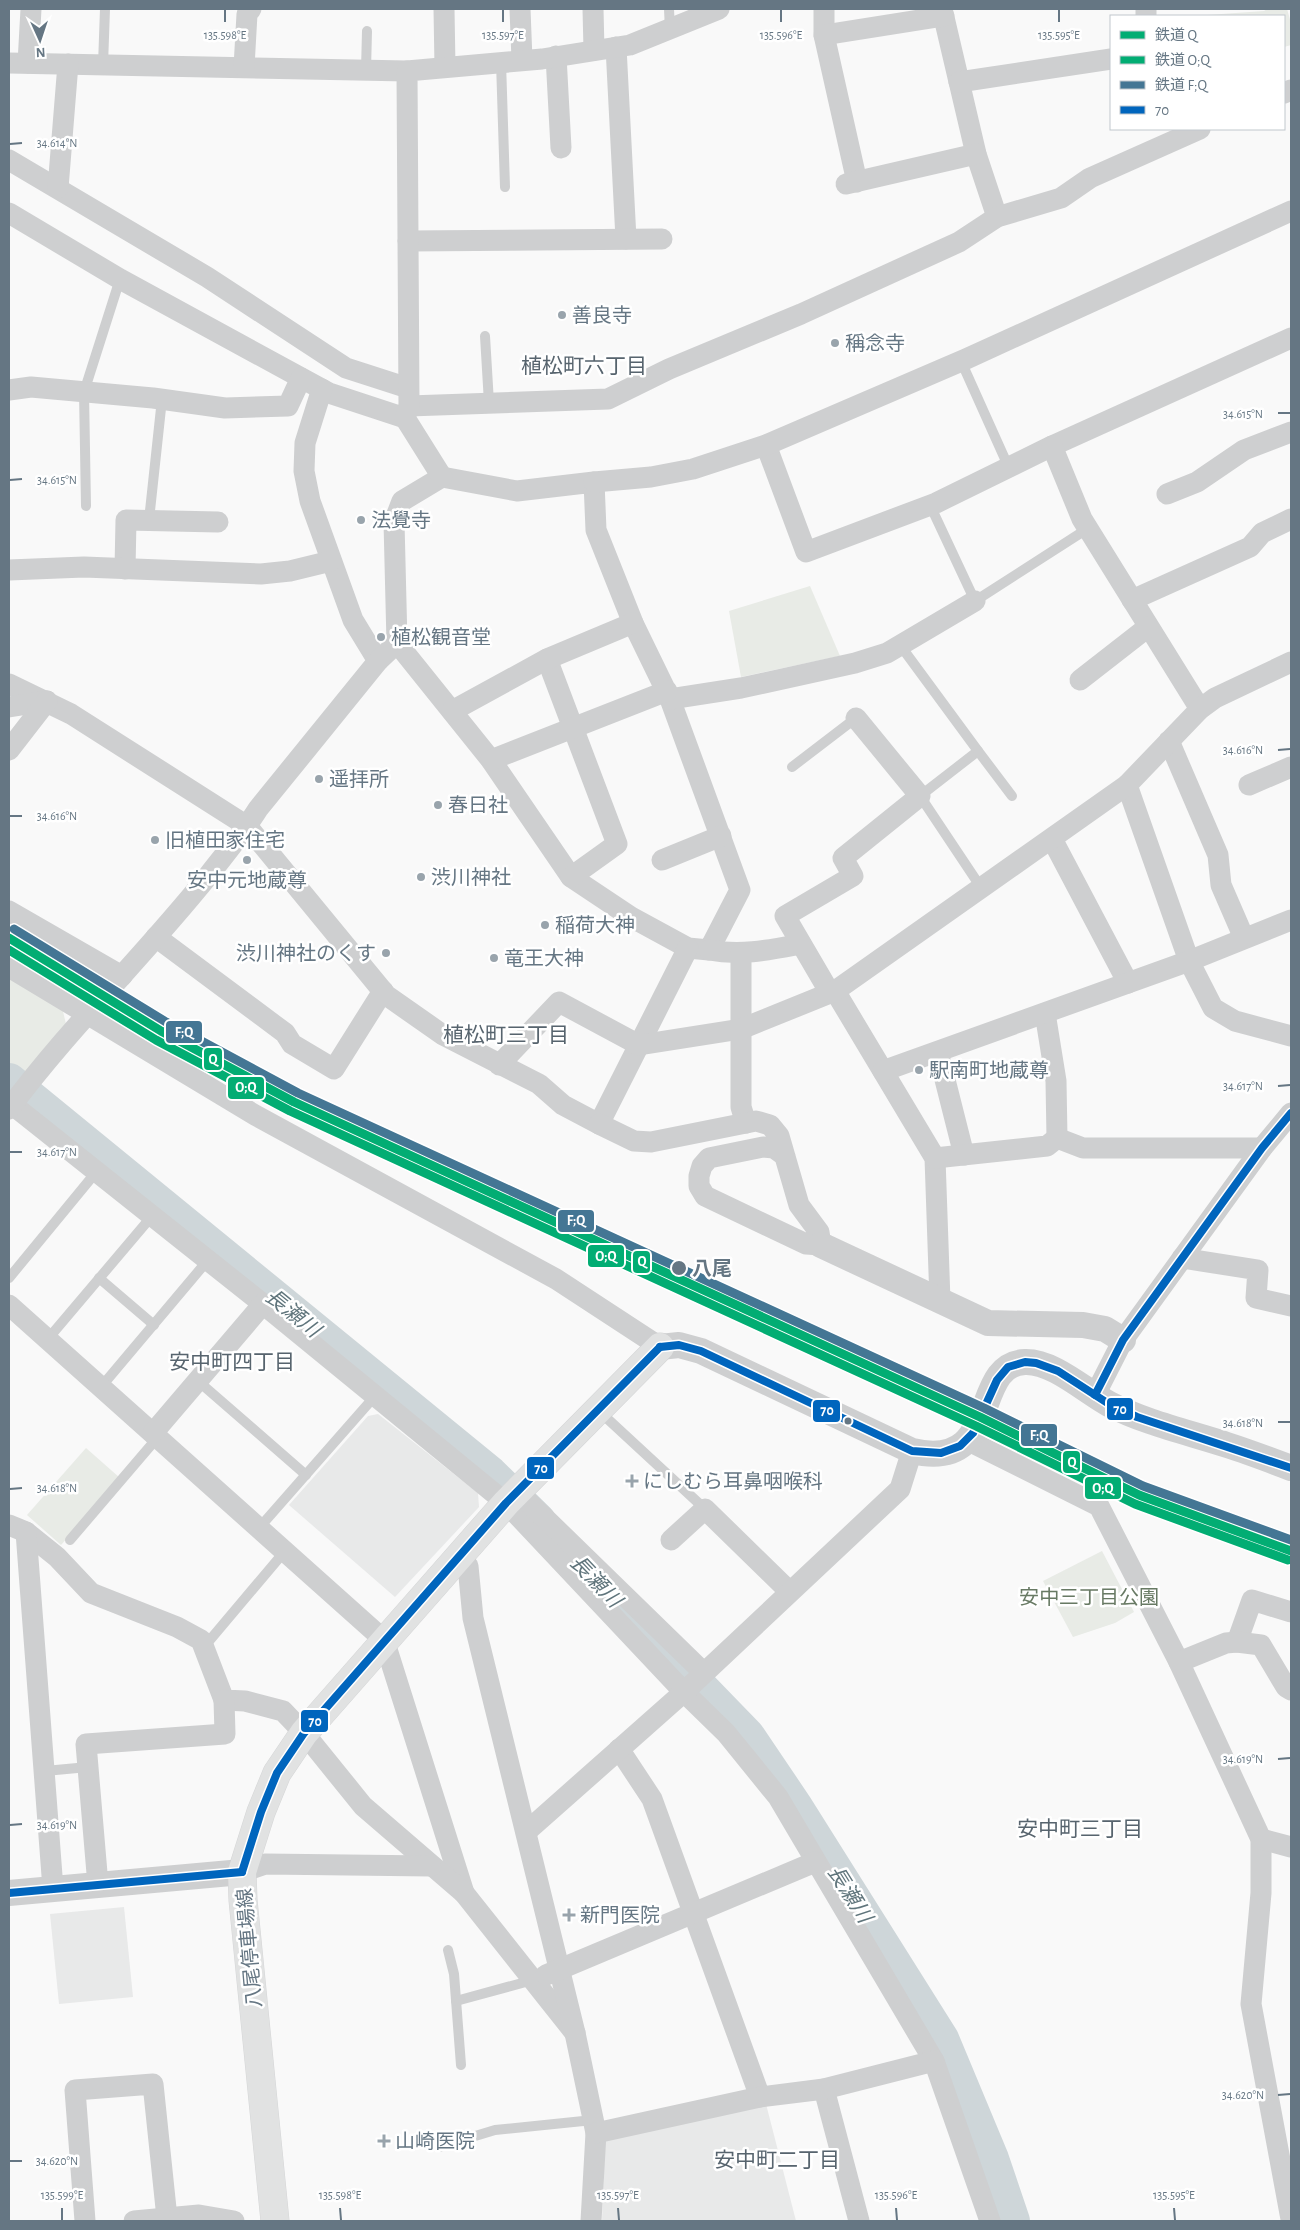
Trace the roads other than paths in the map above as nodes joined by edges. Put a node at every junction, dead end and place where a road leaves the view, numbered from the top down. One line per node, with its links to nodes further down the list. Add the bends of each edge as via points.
1 (31, 9): 19 (street)
2 (105, 9): 21 (lane)
3 (252, 9): 22 (street, via 247,14)
4 (444, 9): 23 (street)
5 (520, 9): 17 (street)
6 (593, 9): 14 (street)
7 (719, 9): 10 (street)
8 (824, 9): 12 (street)
9 (943, 12): 12 (street); 26 (street)
10 (670, 19): 13 (street, via 630,45)
11 (367, 31): 24 (lane)
12 (824, 35): 30 (street, via 852,183)
13 (616, 47): 14 (street); 37 (street)
14 (594, 50): 15 (street)
15 (556, 56): 17 (street); 29 (street)
16 (1110, 59): 26 (street)
17 (522, 60): 18 (street)
18 (501, 62): 23 (street); 32 (lane)
19 (19, 63): 20 (street)
20 (68, 64): 21 (street); 33 (street)
21 (103, 65): 22 (street)
22 (244, 67): 24 (street)
23 (445, 67): 25 (street)
24 (366, 70): 25 (street)
25 (407, 71): 39 (street)
26 (959, 82): 30 (street)
27 (1195, 130): 28 (street)
28 (1158, 138): 36 (street, via 1060,198)
29 (561, 148)
30 (976, 154): 36 (street)
31 (9, 160): 33 (street)
32 (505, 187)
33 (58, 188): 50 (street, via 207,276 346,368)
34 (1291, 211): 43 (street)
35 (9, 213): 40 (street)
36 (997, 217): 49 (street, via 959,242 608,399)
37 (626, 239): 38 (street); 39 (street)
38 (662, 239)
39 (408, 242): 50 (street)
40 (120, 279): 44 (street); 47 (lane)
41 (485, 336): 49 (lane)
42 (1291, 338): 53 (street)
43 (962, 361): 52 (street); 54 (lane)
44 (301, 378): 45 (street); 48 (street, via 288,406 225,408)
45 (322, 389): 50 (street); 64 (street, via 305,443 304,470 310,501)
46 (9, 390): 47 (street, via 31,387)
47 (84, 392): 48 (street); 59 (lane)
48 (162, 399): 61 (lane)
49 (489, 403): 50 (street)
50 (407, 404): 55 (street)
51 (1291, 432): 57 (street, via 1244,450 1197,482)
52 (766, 445): 56 (street, via 693,469 652,477); 58 (street, via 806,552)
53 (1052, 446): 54 (street); 63 (street)
54 (1009, 468): 58 (street)
55 (442, 477): 56 (street, via 517,491); 71 (street, via 402,501 394,522)
56 (594, 482): 69 (street, via 596,530)
57 (1167, 494)
58 (930, 505): 68 (lane)
59 (86, 506)
60 (1291, 519): 67 (street, via 1262,533 1250,547)
61 (149, 520): 62 (street); 65 (street, via 126,520)
62 (218, 522)
63 (1087, 529): 67 (street); 68 (lane)
64 (331, 561): 65 (street, via 290,572 261,574); 74 (street, via 353,620)
65 (125, 569): 66 (street)
66 (9, 570)
67 (1132, 600): 70 (street)
68 (975, 601): 72 (street)
69 (633, 623): 73 (street); 78 (street)
70 (1148, 627): 76 (street); 81 (street)
71 (398, 643): 74 (street); 82 (street)
72 (900, 646): 78 (street, via 845,666 741,688); 87 (lane)
73 (547, 659): 82 (street); 84 (street)
74 (378, 661): 95 (street)
75 (1291, 662): 81 (street, via 1215,698)
76 (1080, 680)
77 (9, 684): 79 (street)
78 (668, 695): 84 (street); 96 (street)
79 (47, 701): 80 (street); 86 (street); 95 (street)
80 (9, 707)
81 (1200, 709): 85 (street)
82 (452, 711): 88 (street)
83 (856, 718): 89 (lane); 93 (street)
84 (574, 728): 88 (street); 99 (street, via 617,844)
85 (1169, 741): 91 (street); 104 (street, via 1218,855 1221,884)
86 (9, 750)
87 (978, 751): 93 (lane); 94 (lane)
88 (491, 760): 99 (street)
89 (792, 767)
90 (1291, 767): 92 (street)
91 (1127, 785): 97 (street); 108 (street)
92 (1249, 785)
93 (920, 796): 100 (lane); 105 (street, via 843,858 853,876 784,916)
94 (1012, 796)
95 (247, 826): 103 (street); 112 (street)
96 (721, 836): 98 (street); 106 (street, via 740,890)
97 (1052, 839): 100 (street); 111 (street)
98 (662, 860)
99 (571, 877): 106 (street, via 631,917)
100 (982, 889): 113 (street)
101 (9, 911): 110 (street)
102 (1291, 920): 104 (street)
103 (156, 937): 110 (street); 112 (street, via 285,1033 292,1044 334,1069)
104 (1244, 938): 108 (street)
105 (801, 944): 107 (street); 113 (street)
106 (699, 949): 107 (street); 118 (street)
107 (741, 953): 116 (street)
108 (1189, 961): 111 (street); 117 (street, via 1213,1008 1235,1021)
109 (9, 967): 115 (street)
110 (122, 976): 115 (street)
111 (1128, 982): 114 (street)
112 (383, 991): 120 (street, via 443,1035)
113 (832, 992): 116 (street); 121 (street)
114 (1045, 1013): 119 (street); 126 (street, via 1056,1081)
115 (87, 1015): 122 (street); 147 (street, via 255,1116 556,1279)
116 (741, 1029): 118 (street); 123 (street, via 742,1107)
117 (1291, 1036)
118 (639, 1045): 120 (street, via 559,1002); 124 (street)
119 (938, 1052): 121 (street); 128 (street)
120 (499, 1065): 124 (street, via 539,1084 563,1105)
121 (883, 1071): 130 (street)
122 (15, 1100): 131 (street)
123 (746, 1123): 124 (street, via 651,1142 634,1141); 129 (street, via 770,1125 779,1136)
124 (599, 1124)
125 (1287, 1126): 127 (street)
126 (1057, 1138): 127 (street, via 1083,1148); 128 (street, via 1047,1146)
127 (1262, 1148): 136 (street)
128 (964, 1155): 130 (street)
129 (785, 1156): 132 (street); 134 (street, via 774,1148 763,1147 709,1158 699,1176 699,1186 705,1196)
130 (934, 1158): 140 (street)
131 (96, 1172): 133 (street); 138 (lane)
132 (799, 1205): 134 (street, via 794,1221); 135 (street, via 819,1232)
133 (152, 1216): 137 (street); 139 (lane)
134 (776, 1230): 135 (street, via 806,1244)
135 (821, 1245): 140 (street)
136 (1182, 1258): 143 (street, via 1258,1270 1256,1298); 146 (street)
137 (208, 1260): 141 (street); 144 (lane)
138 (9, 1278)
139 (99, 1278): 144 (lane); 145 (lane)
140 (940, 1301): 146 (street, via 988,1322 1083,1325 1104,1329)
141 (263, 1304): 148 (street); 151 (street)
142 (9, 1305): 145 (street)
143 (1291, 1306)
144 (154, 1324): 149 (lane)
145 (48, 1340): 149 (street)
146 (1124, 1340): 150 (street)
147 (660, 1347): 152 (main road, 八尾停車場線); 155 (street, via 680,1345 701,1351)
148 (198, 1381): 153 (street); 157 (lane)
149 (101, 1387): 153 (street)
150 (1095, 1395): 154 (street, via 1044,1364 1024,1362 1012,1366 1000,1373); 156 (street, via 1161,1425)
151 (376, 1396): 157 (lane); 158 (street)
152 (598, 1410): 158 (main road, 八尾停車場線); 159 (lane)
153 (155, 1435): 161 (street); 162 (lane)
154 (969, 1441): 155 (street, via 944,1453 928,1455); 171 (street, via 1098,1506)
155 (912, 1451): 166 (street, via 900,1488)
156 (1291, 1468)
157 (306, 1475): 161 (lane)
158 (511, 1498): 165 (main road, 八尾停車場線); 172 (street)
159 (705, 1509): 163 (street); 166 (street)
160 (17, 1528): 170 (street, via 57,1557 91,1594 177,1627 201,1640); 178 (street)
161 (259, 1528): 164 (street)
162 (70, 1540)
163 (671, 1540)
164 (285, 1551): 168 (street); 170 (lane)
165 (459, 1557): 168 (main road, 八尾停車場線); 179 (street, via 468,1566 473,1618)
166 (789, 1591): 172 (street)
167 (1291, 1612): 169 (street, via 1252,1600)
168 (384, 1640): 175 (main road, 八尾停車場線); 188 (street)
169 (1237, 1642): 171 (street, via 1226,1643); 173 (street, via 1261,1646)
170 (204, 1647): 174 (street)
171 (1179, 1662): 180 (street)
172 (693, 1683): 176 (street); 182 (street, via 726,1733 778,1797)
173 (1290, 1693)
174 (224, 1700): 175 (street, via 245,1701 283,1711); 177 (street, via 225,1734 86,1744)
175 (304, 1733): 183 (street, via 363,1806); 184 (main road, 八尾停車場線, via 277,1773)
176 (619, 1749): 179 (street); 189 (street, via 652,1800)
177 (88, 1768): 178 (lane); 185 (street)
178 (44, 1771): 186 (street)
179 (526, 1832): 191 (street)
180 (1261, 1839): 181 (street); 202 (street, via 1261,1893 1251,2004)
181 (1291, 1847)
182 (816, 1862): 189 (street); 195 (street)
183 (432, 1866): 184 (street, via 265,1864); 188 (street)
184 (242, 1872): 185 (street); 206 (main road, 八尾停車場線)
185 (98, 1885): 186 (street)
186 (54, 1889): 187 (street)
187 (9, 1892)
188 (464, 1893): 192 (street)
189 (695, 1914): 191 (street); 198 (street)
190 (448, 1950): 193 (lane)
191 (560, 1970): 192 (street); 194 (street)
192 (533, 1980): 193 (lane); 194 (street)
193 (456, 2001): 196 (lane)
194 (575, 2033): 199 (street)
195 (934, 2061): 197 (street); 209 (street)
196 (461, 2066)
197 (824, 2089): 198 (street); 208 (street)
198 (760, 2096): 199 (street)
199 (595, 2126): 200 (lane, via 495,2130); 207 (street)
200 (439, 2147)
201 (167, 2218): 203 (street, via 153,2084 75,2090); 204 (street); 205 (street, via 199,2215)
202 (1291, 2219)
203 (85, 2221)
204 (134, 2221)
205 (234, 2221)
206 (275, 2221)
207 (591, 2221)
208 (859, 2221)
209 (990, 2221)

